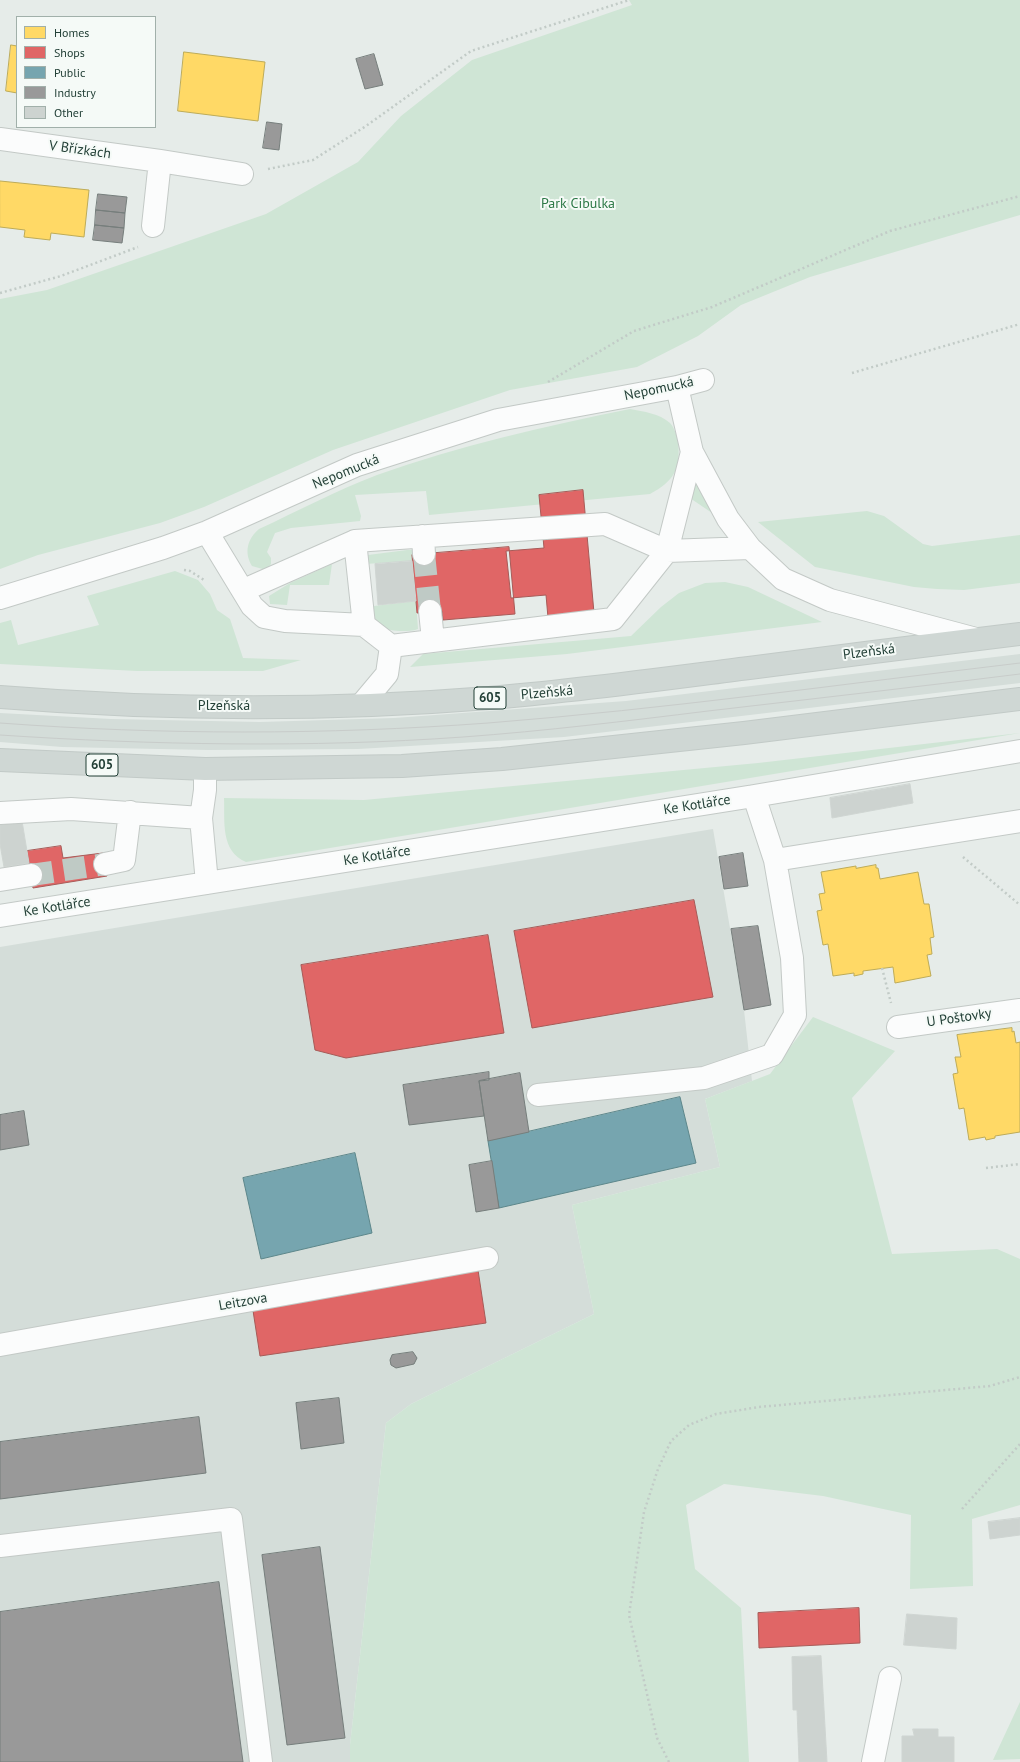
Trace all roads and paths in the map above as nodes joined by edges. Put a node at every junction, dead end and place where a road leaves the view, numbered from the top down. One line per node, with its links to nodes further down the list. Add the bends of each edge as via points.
1 (629, 0): 4 (path, via 471,51 366,126 313,160)
2 (0, 140): 3 (street, V Břízkách)
3 (160, 161): 4 (street, V Břízkách); 6 (street)
4 (242, 174)
5 (1020, 196): 11 (path, via 890,231 712,307 634,331)
6 (153, 226): 7 (path, via 153,238 149,243 60,276)
7 (0, 293)
8 (1020, 324): 9 (path)
9 (852, 373)
10 (703, 380): 12 (street, Nepomucká)
11 (546, 383)
12 (677, 387): 13 (street); 14 (street, Nepomucká, via 498,420 357,465)
13 (692, 452): 16 (street, via 728,518); 17 (street)
14 (207, 532): 20 (street); 21 (street, Nepomucká, via 148,553)
15 (355, 541): 17 (street, via 424,545 605,524); 20 (street); 23 (street)
16 (750, 548): 17 (street); 25 (street, via 783,579 830,600)
17 (667, 551): 26 (street, via 613,619)
18 (182, 570): 19 (path, via 190,571)
19 (210, 584)
20 (244, 590): 23 (street, via 252,606 264,617 285,621)
21 (0, 598)
22 (430, 611): 26 (street)
23 (364, 625): 27 (street)
24 (1020, 634): 25 (main road, Plzeňská / 605)
25 (977, 639): 30 (main road, Plzeňská / 605, via 588,689)
26 (433, 640): 27 (street)
27 (391, 646): 30 (street, via 387,674)
28 (0, 697): 30 (main road, Plzeňská / 605, via 176,706)
29 (1020, 699): 33 (main road, 605, via 744,733 502,759 402,766)
30 (361, 705)
31 (1020, 751): 34 (street, Ke Kotlářce)
32 (0, 760): 33 (main road, 605)
33 (205, 769): 37 (street)
34 (754, 796): 40 (street); 44 (street, Ke Kotlářce)
35 (130, 812): 36 (street, via 71,809); 37 (street); 41 (street, via 124,860)
36 (0, 813)
37 (201, 818): 44 (street)
38 (1020, 821): 40 (street)
39 (959, 854): 45 (path)
40 (775, 860): 50 (street, via 792,958 796,1015 772,1055 704,1078)
41 (105, 864)
42 (31, 875): 43 (street)
43 (0, 880)
44 (207, 883): 46 (street, Ke Kotlářce)
45 (1020, 905)
46 (0, 916)
47 (882, 968): 49 (path)
48 (1020, 1010): 49 (street, U Poštovky)
49 (895, 1019)
50 (538, 1095)
51 (1020, 1164): 52 (path)
52 (986, 1168)
53 (487, 1258): 54 (street, Leitzova)
54 (0, 1346)
55 (1020, 1377): 61 (path, via 990,1386 759,1407 716,1414 689,1425 671,1441 658,1469 644,1512 629,1615 657,1738)
56 (1020, 1444): 57 (path)
57 (962, 1509)
58 (0, 1546): 60 (street, via 231,1519)
59 (890, 1678): 62 (street)
60 (261, 1762)
61 (669, 1762)
62 (873, 1762)

